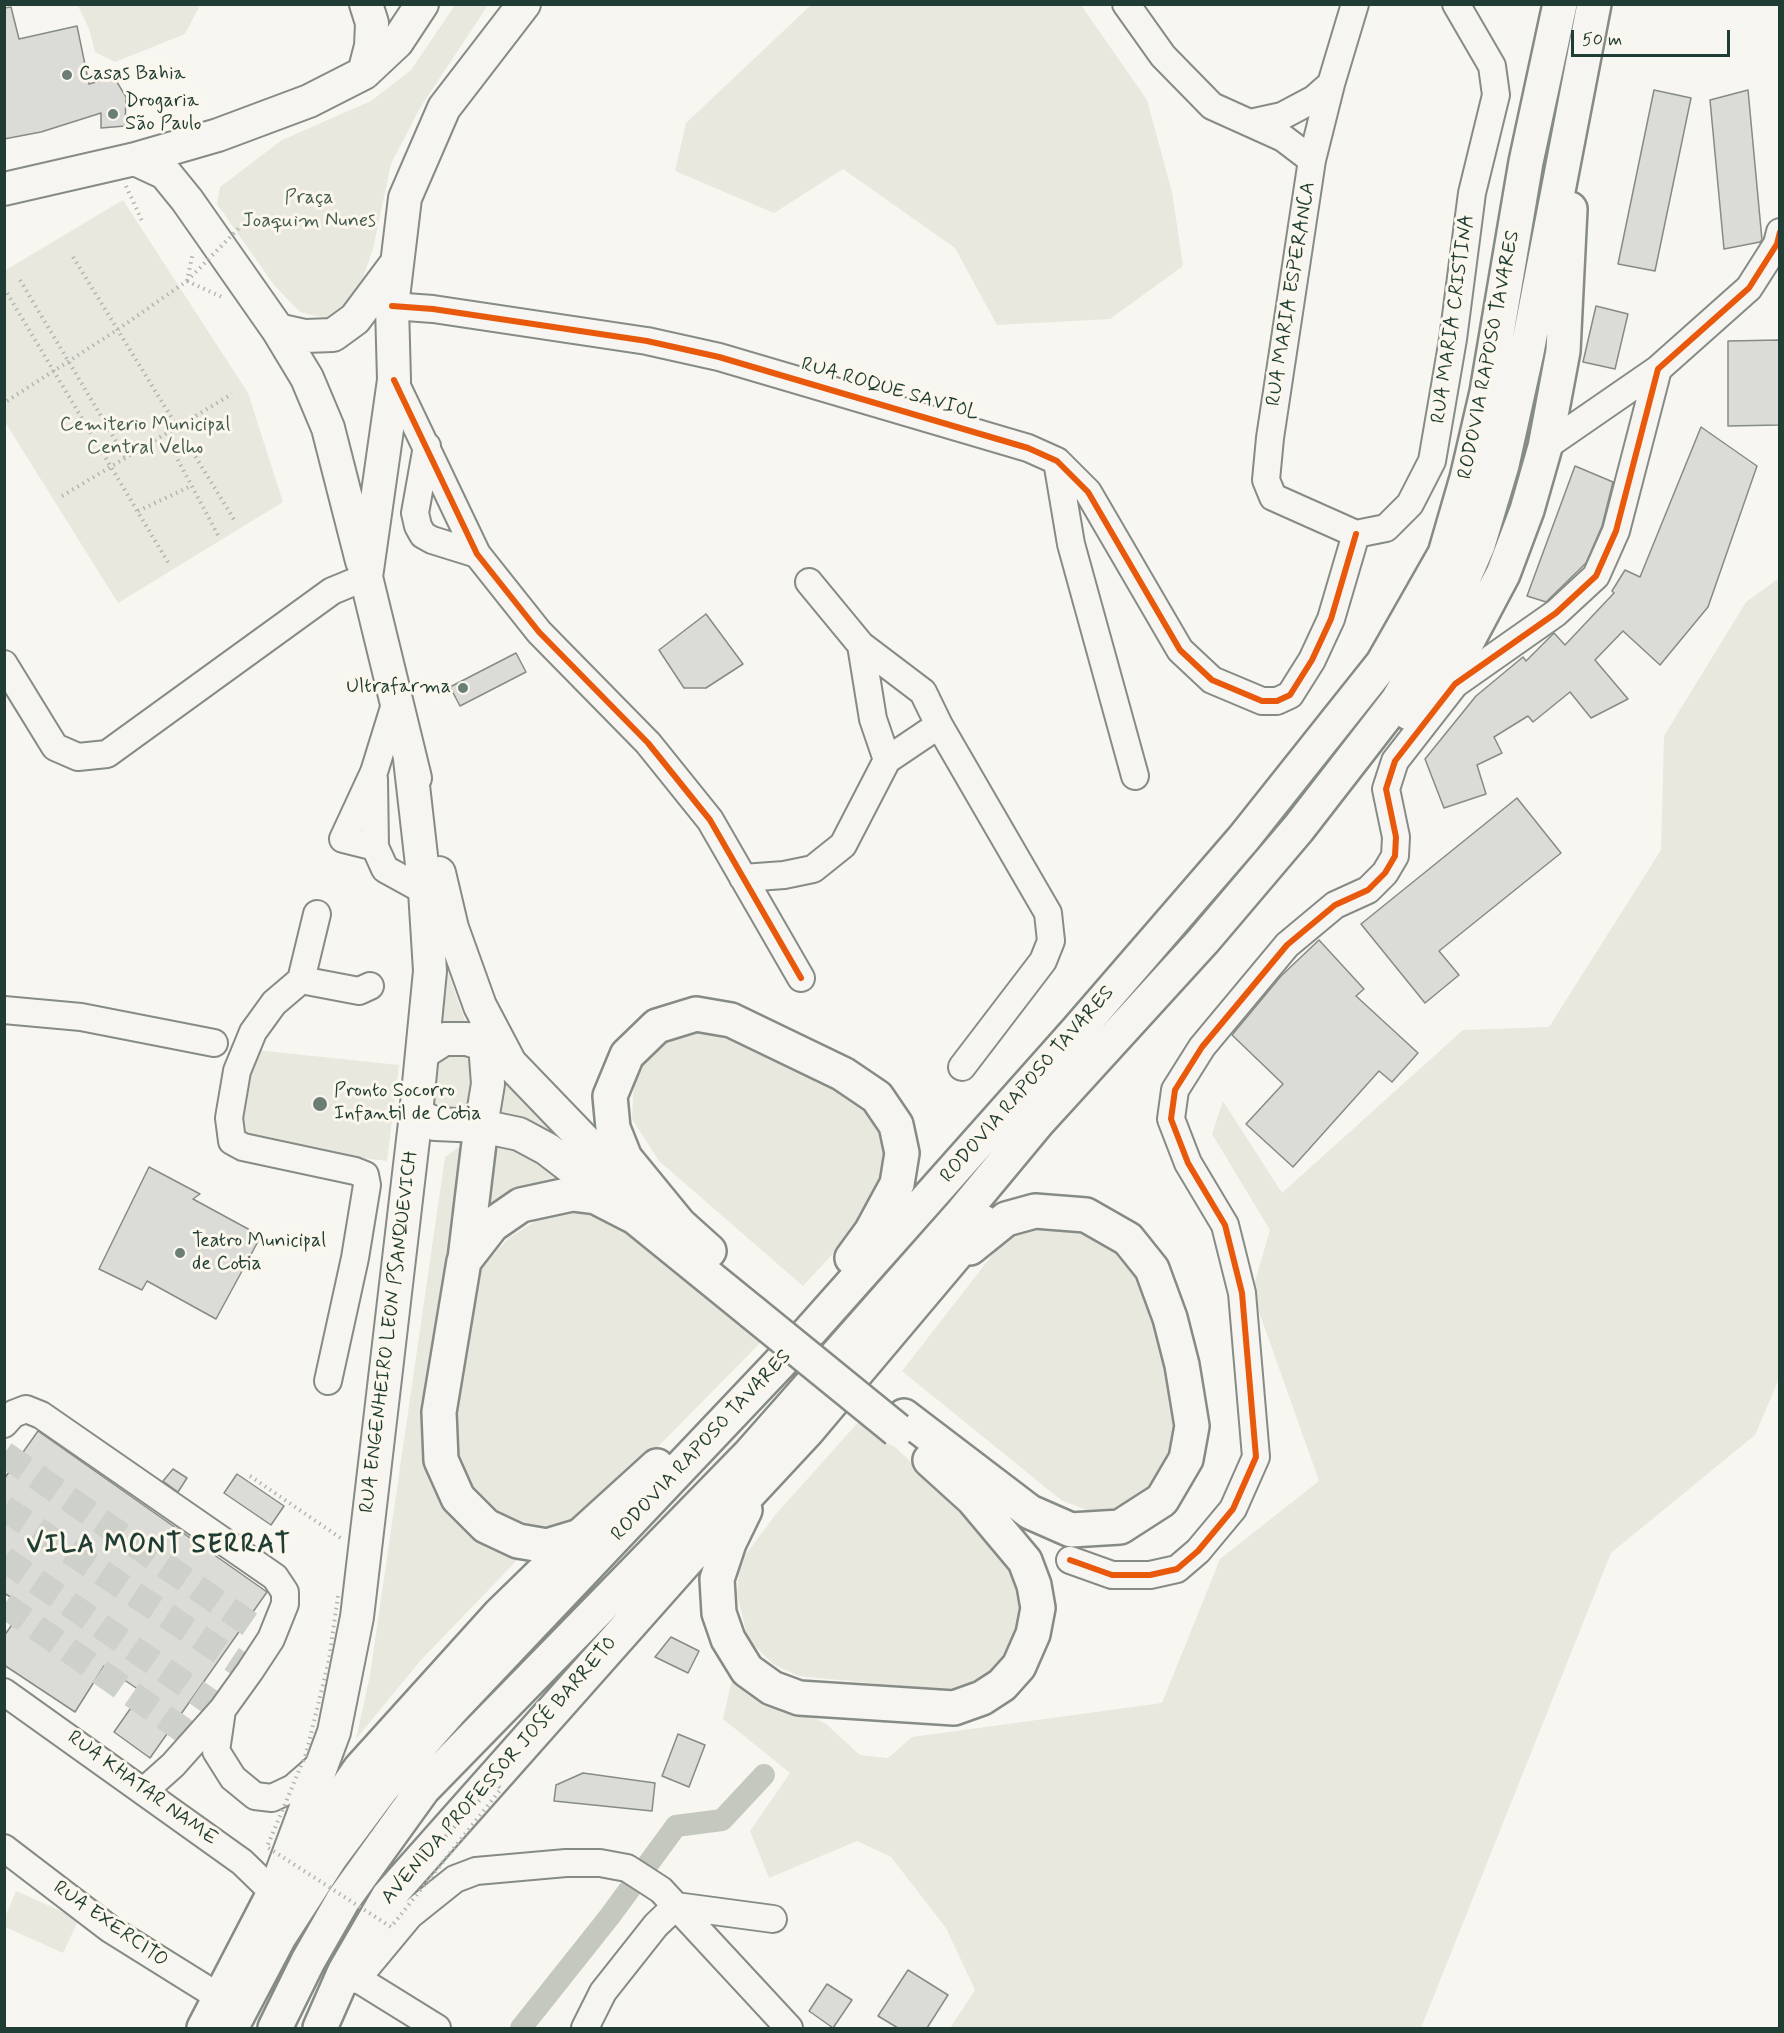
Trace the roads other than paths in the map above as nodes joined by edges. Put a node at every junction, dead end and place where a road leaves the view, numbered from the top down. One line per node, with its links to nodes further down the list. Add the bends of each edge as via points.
1 (366, 4): 9 (main road, via 372,23)
2 (422, 4): 9 (main road, via 397,42)
3 (1126, 4): 12 (street, via 1163,56 1212,106)
4 (1355, 4): 10 (street, RUA MARIA ESPERANCA)
5 (1456, 4): 27 (street, RUA MARIA CRISTINA, via 1492,66 1496,95 1472,193 1432,461 1410,504 1386,528)
6 (1560, 4): 58 (highway, RODOVIA RAPOSO TAVARES, via 1526,162 1487,392 1445,554 1383,663 1265,812)
7 (1594, 4): 11 (highway, RODOVIA RAPOSO TAVARES)
8 (516, 11): 19 (main road, RUA ENGENHEIRO LEON PSANQUEVICH, via 444,108 405,198)
9 (364, 72): 13 (main road, via 309,101)
10 (1331, 84): 12 (street, via 1314,99 1282,116); 14 (street, RUA MARIA ESPERANCA)
11 (1571, 118): 25 (highway, via 1563,351); 38 (highway, RODOVIA RAPOSO TAVARES, via 1502,465 1478,545 1449,612 1398,700)
12 (1250, 123): 14 (street, via 1283,138)
13 (201, 140): 15 (main road); 17 (main road, via 189,172)
14 (1312, 160): 27 (street, RUA MARIA ESPERANCA, via 1266,480 1273,497)
15 (130, 170): 16 (main road); 17 (main road, via 165,173)
16 (4, 189)
17 (187, 200): 21 (main road)
18 (1779, 232): 22 (street, via 1777,244 1749,288)
19 (397, 263): 20 (main road, RUA ENGENHEIRO LEON PSANQUEVICH); 21 (main road, via 355,319 333,335 305,336)
20 (392, 306): 23 (main road, RUA ENGENHEIRO LEON PSANQUEVICH); 26 (street, RUA ROQUE SAVIOL, via 647,341 719,357 1028,448)
21 (278, 330): 29 (main road, via 307,378 328,428)
22 (1658, 369): 25 (street); 65 (street, via 1616,531 1596,576 1556,613 1455,684 1395,761 1386,789 1396,837 1395,856 1385,873 1368,890 1335,905 1287,945 1202,1047 1175,1090 1171,1119 1188,1162 1225,1225 1242,1293 1256,1456 1233,1509 1198,1551 1177,1569 1150,1575 1112,1575)
23 (394, 380): 24 (street); 29 (main road, RUA ENGENHEIRO LEON PSANQUEVICH)
24 (427, 446): 28 (street); 28 (street, via 416,513 418,526 432,540)
25 (1545, 447): 38 (highway, via 1503,574 1468,640 1343,793)
26 (1057, 461): 27 (street, RUA ROQUE SAVIOL, via 1088,492 1180,650 1212,680 1262,701 1277,701 1290,695 1312,660 1331,619); 37 (street, via 1071,544)
27 (1356, 534)
28 (477, 554): 39 (street, via 539,632 655,752 710,820)
29 (366, 577): 32 (street, via 332,591 107,754 78,757 55,747); 33 (main road, RUA ENGENHEIRO LEON PSANQUEVICH)
30 (809, 582): 31 (street)
31 (861, 645): 34 (street, via 923,692); 36 (street, via 873,718)
32 (4, 664)
33 (396, 701): 35 (main road, RUA ENGENHEIRO LEON PSANQUEVICH); 40 (street, via 374,772 343,838 375,847 385,869)
34 (939, 725): 36 (street); 50 (street, via 1048,913 1051,941 1043,962)
35 (410, 759): 40 (main road, RUA ENGENHEIRO LEON PSANQUEVICH); 49 (main road, RUA ENGENHEIRO LEON PSANQUEVICH, via 452,928)
36 (887, 760): 39 (street, via 843,845 813,869)
37 (1136, 776)
38 (1298, 829): 42 (highway, RODOVIA RAPOSO TAVARES)
39 (743, 878): 43 (street)
40 (426, 891): 48 (main road, RUA ENGENHEIRO LEON PSANQUEVICH, via 430,971)
41 (317, 914): 44 (street)
42 (1203, 941): 56 (highway, via 1081,1103); 75 (highway, RODOVIA RAPOSO TAVARES, via 1037,1123 750,1454 423,1789)
43 (801, 978)
44 (301, 980): 45 (street, via 359,991); 59 (street, via 274,1003 253,1032 237,1071 229,1118 232,1141 243,1147 365,1175 368,1185 355,1258)
45 (370, 986)
46 (4, 1010): 47 (street, via 81,1017)
47 (214, 1044)
48 (422, 1053): 49 (main road, via 444,1039 467,1039); 51 (main road, RUA ENGENHEIRO LEON PSANQUEVICH)
49 (498, 1054): 52 (main road, RUA ENGENHEIRO LEON PSANQUEVICH); 54 (main road, via 587,1143)
50 (962, 1067)
51 (416, 1114): 52 (main road, via 435,1124); 69 (main road, RUA ENGENHEIRO LEON PSANQUEVICH, via 357,1617)
52 (481, 1126): 53 (main road, via 519,1134 547,1149); 55 (highway)
53 (635, 1217): 55 (highway, via 596,1197 572,1194 547,1198 521,1205 492,1225); 57 (highway)
54 (679, 1224): 57 (highway); 58 (highway, via 625,1158 613,1128 610,1096 627,1055 657,1026 696,1014 731,1020 843,1074 877,1097 896,1125 902,1153 897,1184)
55 (464, 1261): 64 (highway, via 439,1412 441,1460 458,1498 486,1526 518,1541 547,1546)
56 (948, 1266): 60 (highway, via 1006,1219 1035,1211 1086,1215 1128,1239 1152,1269 1170,1318 1192,1426 1186,1459 1162,1500 1120,1527 1071,1530 1030,1512); 63 (highway)
57 (757, 1305): 60 (highway, bridge)
58 (811, 1330): 62 (highway, RODOVIA RAPOSO TAVARES)
59 (328, 1381)
60 (901, 1423): 63 (highway, via 1007,1536 1025,1561 1034,1585 1038,1608 1033,1634 1019,1666 1002,1685 982,1698 954,1708 799,1698 772,1688 747,1670 728,1639 719,1613 717,1579)
61 (4, 1424): 68 (street, via 13,1414 26,1409 41,1415 275,1577 285,1592 285,1604 271,1639 222,1710)
62 (713, 1435): 64 (highway, via 662,1462); 80 (highway, RODOVIA RAPOSO TAVARES, via 382,1787 279,1937)
63 (755, 1488): 66 (highway)
64 (580, 1536): 73 (highway, via 500,1614 360,1769)
65 (1070, 1560)
66 (686, 1561): 75 (highway, via 598,1635); 77 (highway, AVENIDA PROFESSOR JOSÉ BARRETO, via 388,1897)
67 (4, 1692): 70 (street, RUA KHATAR NAME)
68 (206, 1745): 69 (street, via 233,1778 255,1796 272,1798 293,1788); 70 (street, via 173,1765)
69 (326, 1760): 73 (main road, RUA ENGENHEIRO LEON PSANQUEVICH)
70 (145, 1790): 73 (street, RUA KHATAR NAME, via 242,1862)
71 (5, 1848): 72 (street); 78 (street, RUA EXERCITO, via 110,1929)
72 (4, 1858)
73 (274, 1893): 78 (highway)
74 (668, 1898): 76 (street); 77 (street, via 627,1868 600,1863 476,1871 455,1879 410,1915); 84 (street, via 656,1925 603,1992); 85 (street)
75 (343, 1900): 81 (highway, RODOVIA RAPOSO TAVARES)
76 (773, 1919)
77 (350, 1975): 82 (highway, AVENIDA PROFESSOR JOSÉ BARRETO); 83 (street)
78 (219, 1997): 79 (highway)
79 (204, 2028)
80 (231, 2028)
81 (275, 2028)
82 (320, 2028)
83 (437, 2028)
84 (585, 2028)
85 (789, 2028)

